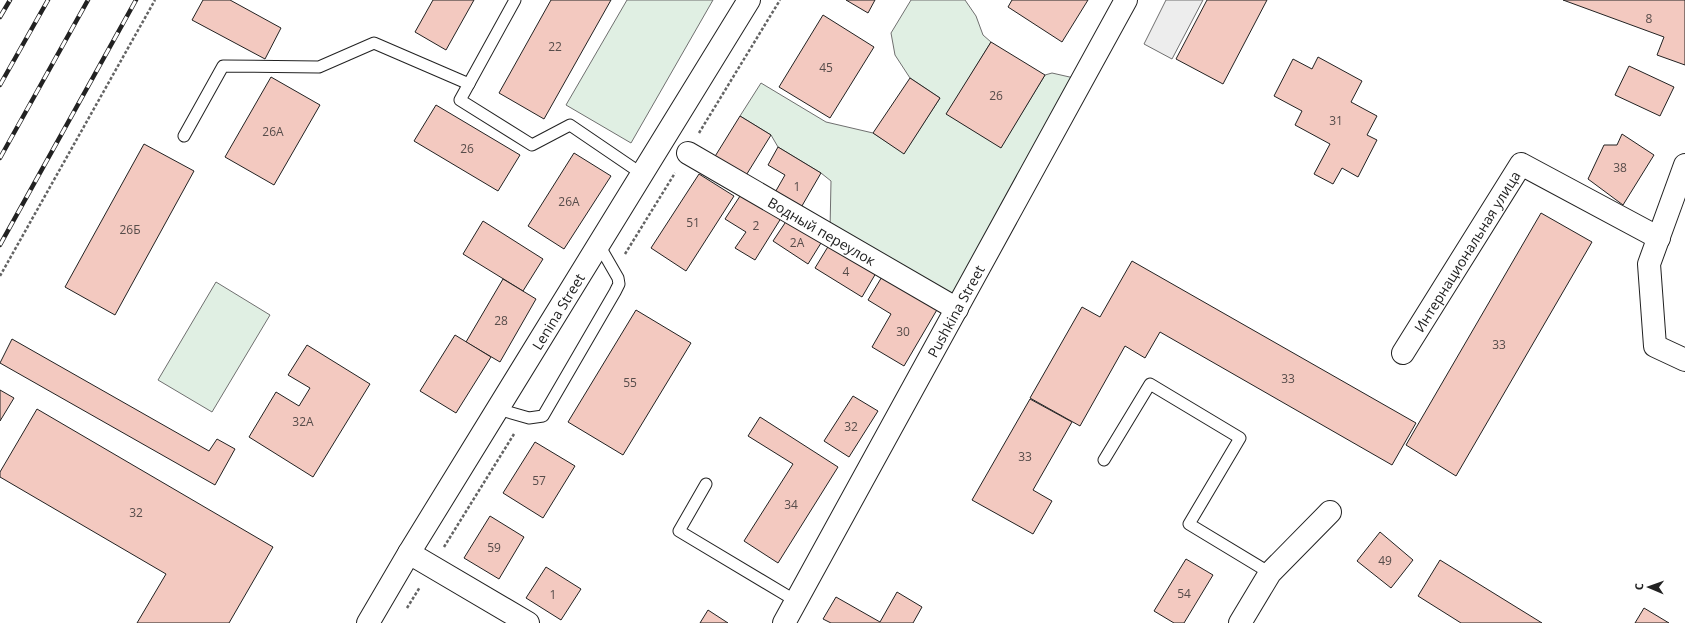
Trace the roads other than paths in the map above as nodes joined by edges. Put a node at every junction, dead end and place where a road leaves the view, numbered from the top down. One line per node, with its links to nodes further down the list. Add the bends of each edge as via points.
1 (515, 0): 4 (lane)
2 (749, 0): 8 (street, Lenina Street)
3 (1126, 0): 11 (street, Pushkina Street)
4 (469, 84): 5 (lane, via 374,43 319,66 223,66); 8 (lane, via 460,100 532,145 570,125)
5 (184, 136)
6 (688, 153): 11 (street, Водный переулок)
7 (1685, 165): 9 (street)
8 (642, 174): 10 (street, Lenina Street)
9 (1659, 238): 12 (street, Интернациональная улица, via 1521,164); 13 (street, via 1649,264 1655,346)
10 (598, 245): 14 (street, Lenina Street); 14 (lane, via 618,278 618,284 543,416 529,418)
11 (957, 309): 20 (street, Pushkina Street)
12 (1402, 353)
13 (1685, 360)
14 (498, 409): 18 (street, Lenina Street)
15 (1104, 460): 19 (lane, via 1150,384 1240,438 1189,524)
16 (706, 484): 20 (lane, via 679,531)
17 (1330, 512): 19 (street)
18 (409, 553): 21 (street, Lenina Street); 22 (street)
19 (1270, 573): 24 (street)
20 (796, 601): 23 (street, Pushkina Street)
21 (368, 623)
22 (528, 623)
23 (784, 623)
24 (1240, 623)

